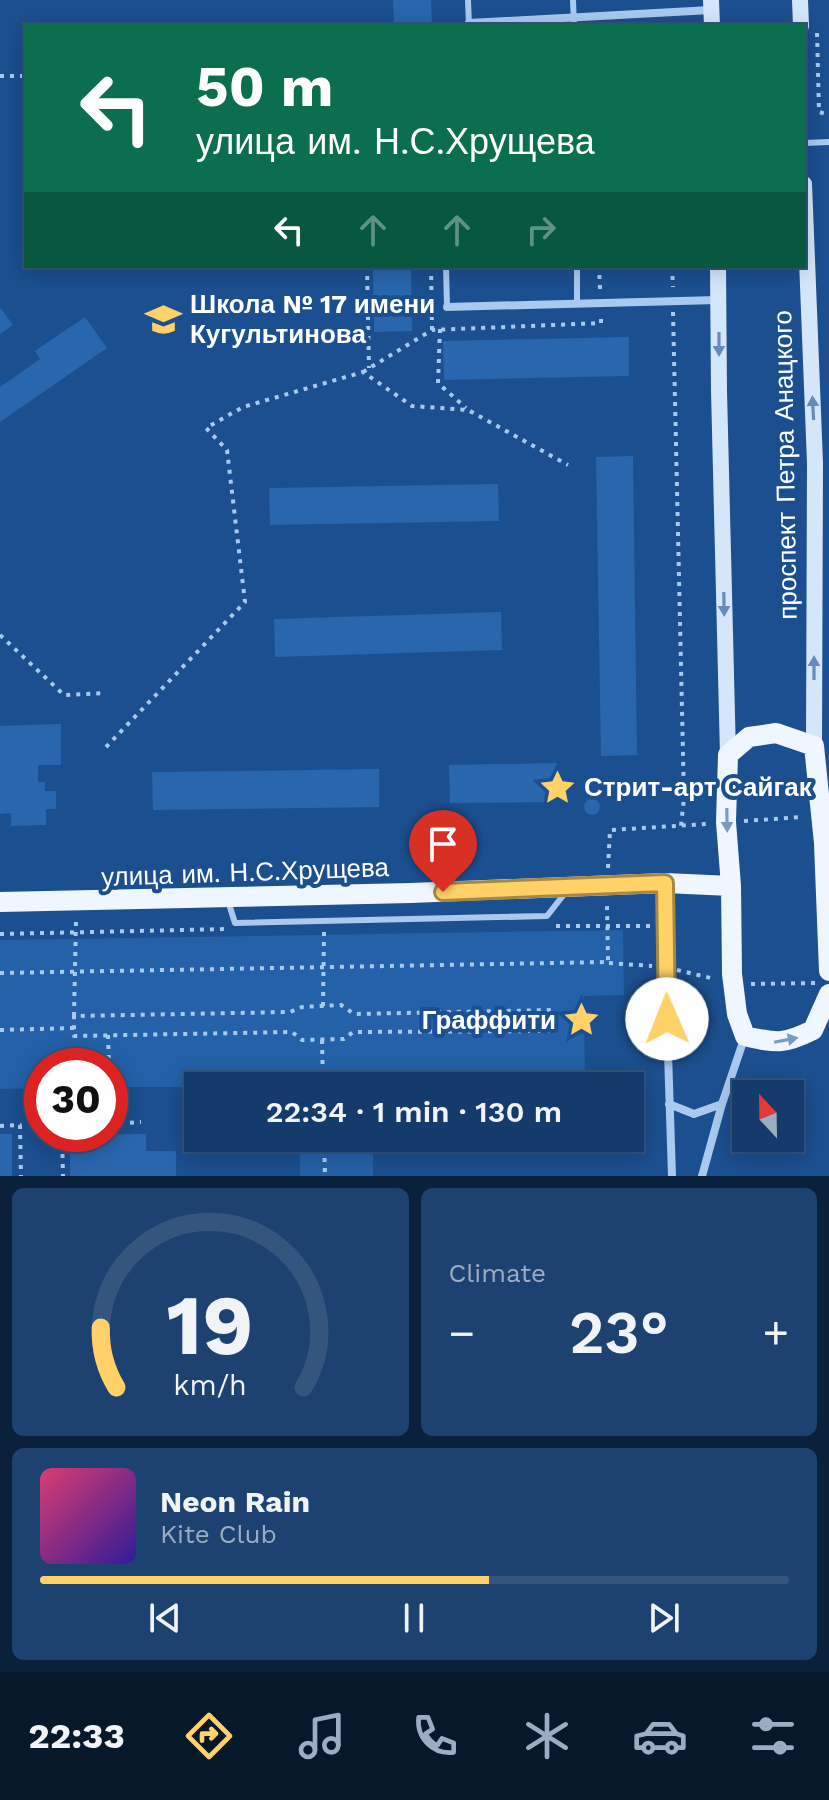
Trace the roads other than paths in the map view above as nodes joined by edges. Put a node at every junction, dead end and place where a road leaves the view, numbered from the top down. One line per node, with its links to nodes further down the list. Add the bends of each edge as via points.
1 (468, 0): 6 (lane)
2 (573, 0): 5 (lane)
3 (800, 0): 8 (main road)
4 (711, 12): 5 (street)
5 (574, 22): 7 (street)
6 (469, 24)
7 (504, 24)
8 (809, 27)
9 (829, 142): 10 (lane)
10 (806, 143)
11 (806, 235): 18 (main road, проспект Петра Анацкого, one-way to 11, via 815,463)
12 (446, 268): 17 (lane)
13 (577, 268): 16 (lane)
14 (718, 268): 15 (main road)
15 (720, 300): 16 (street); 19 (main road, one-way to 19)
16 (577, 304): 17 (street)
17 (447, 307)
18 (814, 746): 19 (main road, via 776,733 749,737); 20 (main road, проспект Петра Анацкого)
19 (728, 755): 22 (main road, one-way to 22)
20 (827, 876): 26 (main road, проспект Петра Анацкого)
21 (665, 883): 22 (main road, улица им. Н.С.Хрущева); 23 (main road, улица им. Н.С.Хрущева); 29 (street)
22 (731, 886): 28 (main road, via 732,974)
23 (570, 887): 24 (main road, улица им. Н.С.Хрущева); 24 (lane, via 547,916 235,923)
24 (227, 898): 25 (main road, улица им. Н.С.Хрущева)
25 (0, 902)
26 (829, 971)
27 (829, 994): 28 (main road, one-way to 27, via 775,1043 793,1040 813,1030)
28 (745, 1036): 30 (street)
29 (669, 1104): 30 (street, via 694,1114); 31 (street)
30 (722, 1104): 32 (street)
31 (672, 1176)
32 (702, 1176)

